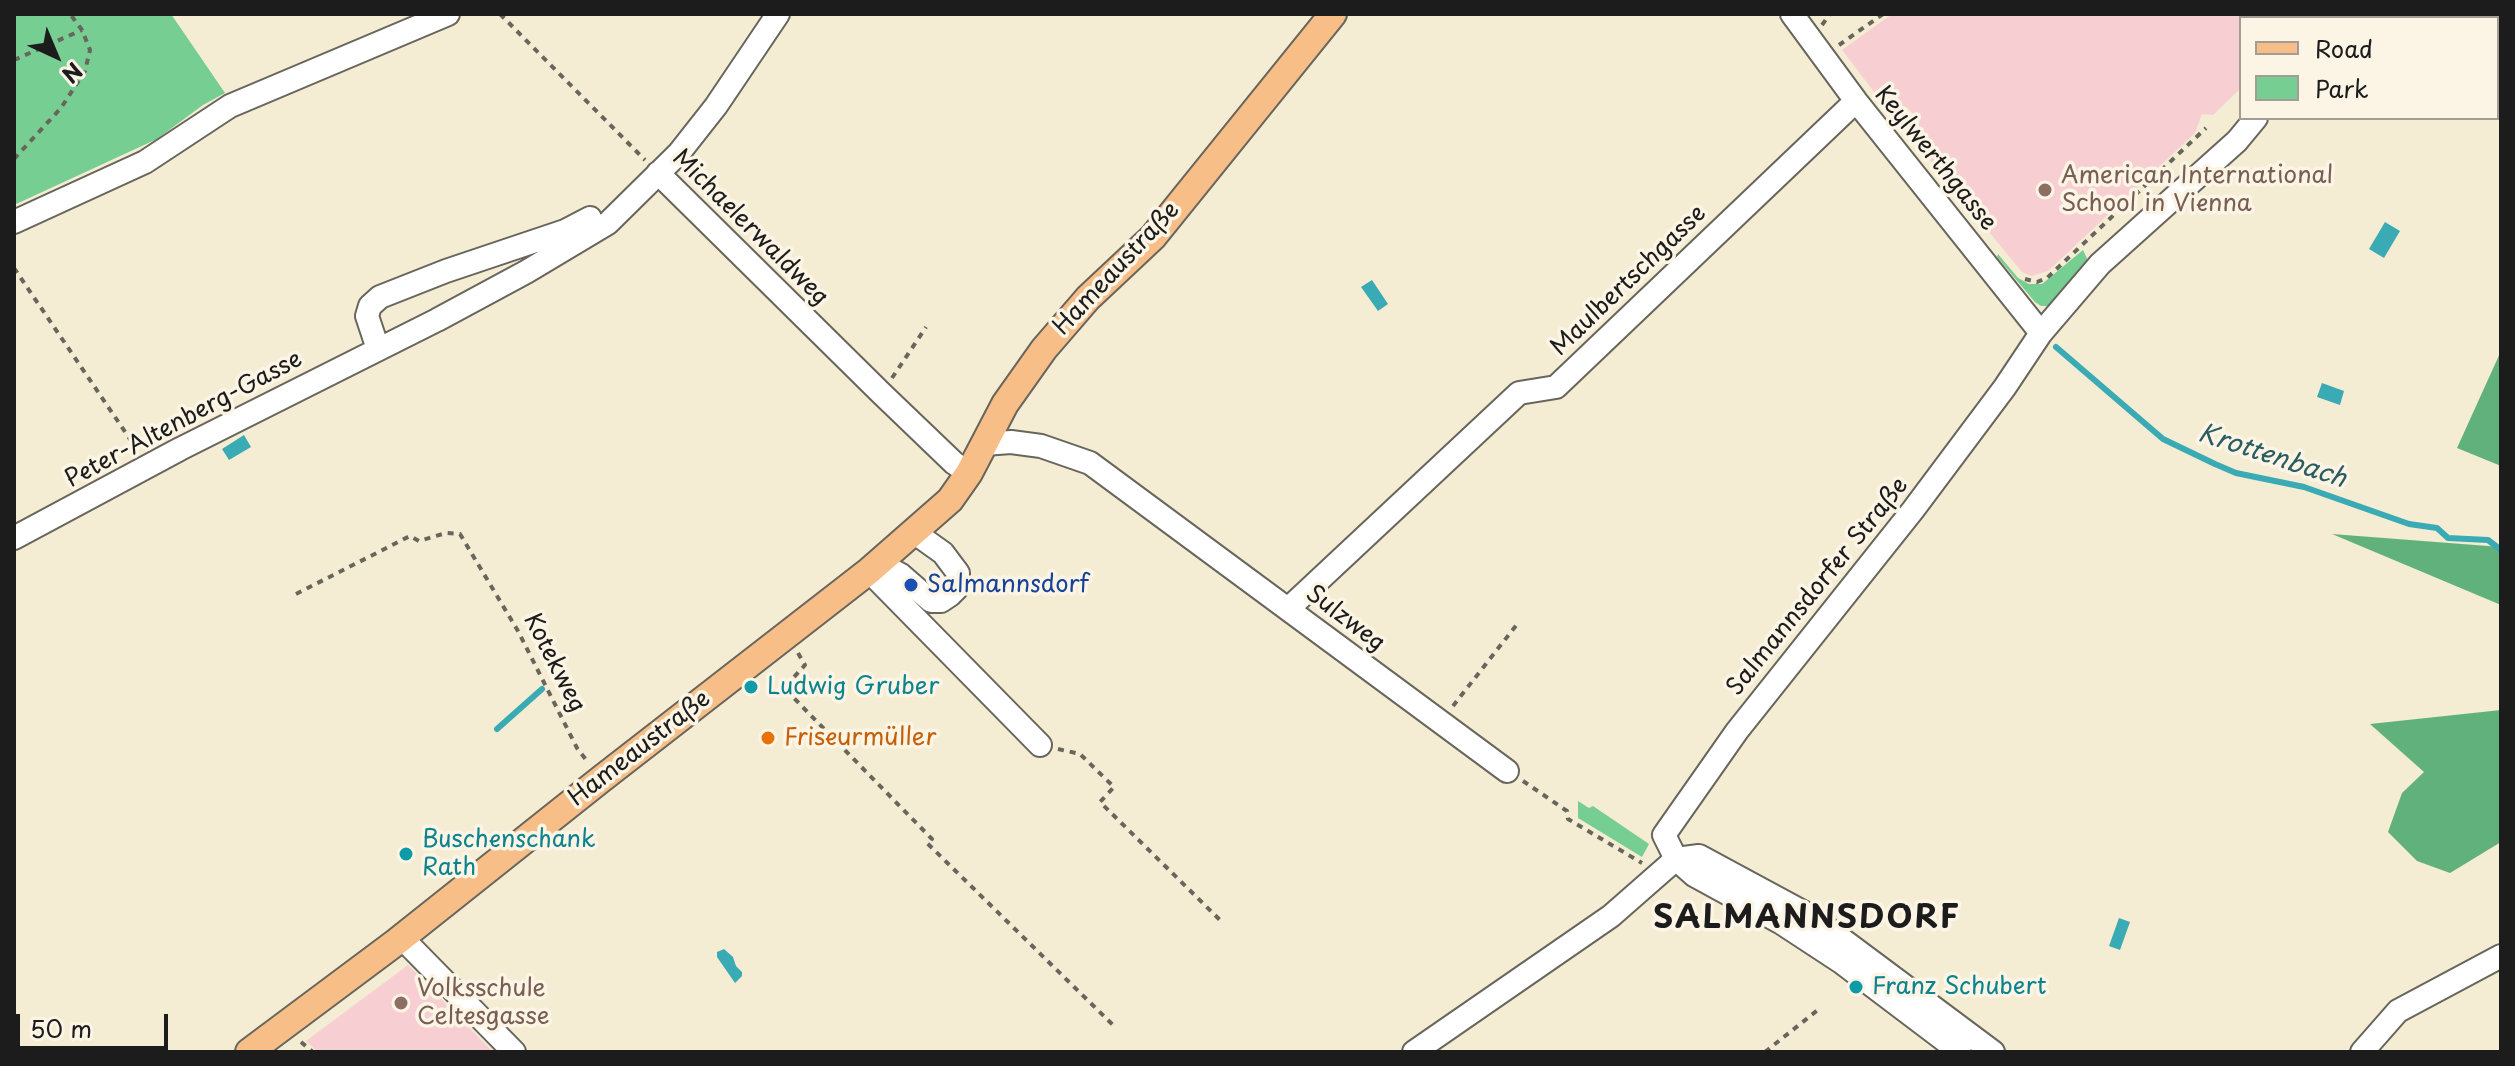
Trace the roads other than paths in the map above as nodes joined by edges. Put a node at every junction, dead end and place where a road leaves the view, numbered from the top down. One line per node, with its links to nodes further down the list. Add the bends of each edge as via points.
1 (448, 14): 8 (street, via 230,106 145,162)
2 (778, 14): 7 (street, Peter-Altenberg-Gasse, via 716,106)
3 (1333, 14): 11 (main road, Hameaustraße, via 1153,237 1051,339 1016,386)
4 (1792, 14): 5 (street, Keylwerthgasse)
5 (1856, 101): 9 (street, Keylwerthgasse); 16 (street, Maulbertschgasse, via 1556,387 1519,393)
6 (2254, 120): 9 (street, Salmannsdorfer Straße, via 2100,264)
7 (658, 173): 10 (street, Peter-Altenberg-Gasse, via 608,223); 10 (street, Peter-Altenberg-Gasse, via 565,231 380,297 367,316); 12 (street, Michaelerwaldweg)
8 (14, 222)
9 (2041, 333): 19 (street, Salmannsdorfer Straße, via 1913,510 1718,757 1664,835)
10 (378, 349): 14 (street, Peter-Altenberg-Gasse)
11 (984, 444): 12 (main road, Hameaustraße); 16 (street, Sulzweg, via 1041,446 1090,463)
12 (969, 473): 13 (main road, Hameaustraße)
13 (915, 533): 15 (main road, Hameaustraße); 15 (street, via 943,553 958,573 957,588 950,595 931,601 901,575)
14 (14, 538)
15 (874, 567): 17 (street); 20 (main road, Hameaustraße)
16 (1288, 609): 18 (street, Sulzweg)
17 (1040, 745)
18 (1507, 771)
19 (1676, 859): 22 (street, via 1694,875); 25 (street, via 1611,916)
20 (402, 938): 23 (main road, Hameaustraße); 24 (street)
21 (2501, 956): 28 (street, via 2398,1011)
22 (1862, 966): 26 (street); 27 (street)
23 (249, 1052)
24 (514, 1052)
25 (1414, 1052)
26 (1960, 1052)
27 (1993, 1052)
28 (2362, 1052)

